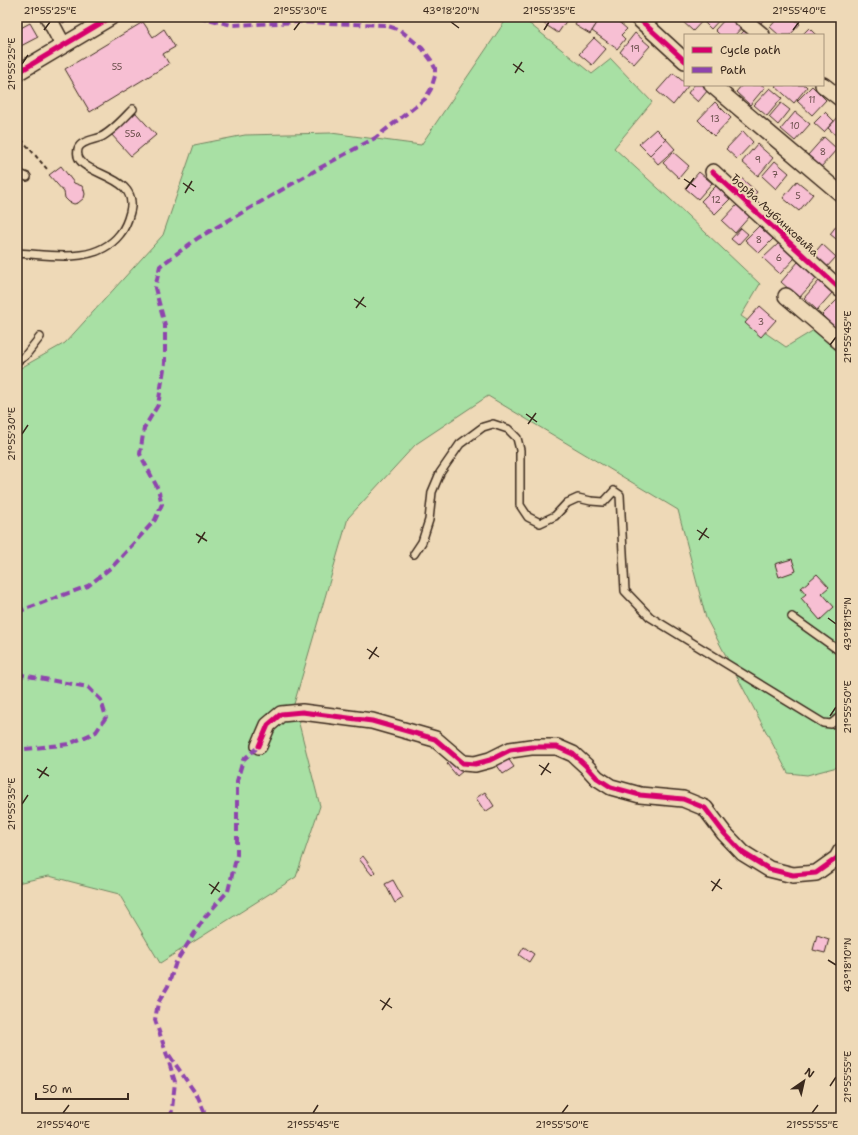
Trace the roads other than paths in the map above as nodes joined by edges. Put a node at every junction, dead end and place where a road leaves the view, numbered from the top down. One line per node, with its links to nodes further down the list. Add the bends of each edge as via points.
1 (48, 17): 6 (street)
2 (111, 17): 6 (street)
3 (637, 17): 7 (street)
4 (740, 17): 5 (street)
5 (761, 34)
6 (63, 45): 8 (street)
7 (684, 60)
8 (17, 73)
9 (824, 85): 11 (street)
10 (713, 86): 16 (street)
11 (841, 99)
12 (133, 109): 17 (lane, via 111,130 82,143 77,151 81,162 125,187 131,196 132,206 121,234 97,252 77,256)
13 (713, 172): 18 (street, Ђорђа Љубинковића)
14 (17, 173): 15 (lane)
15 (27, 177)
16 (841, 194)
17 (17, 252)
18 (841, 290)
19 (786, 296): 21 (street)
20 (40, 337): 22 (lane)
21 (841, 342)
22 (17, 362)
23 (414, 554): 26 (lane, via 422,542 432,492 440,474 460,444 493,424 508,429 517,438 520,450 520,505 528,517 540,523 555,516 567,503 578,498 604,502 614,491 620,495 625,591 650,617 823,723 831,724)
24 (792, 617): 25 (lane)
25 (841, 652)
26 (841, 716)
27 (260, 746): 28 (street, via 268,725 281,714 302,712 372,721 435,739 463,763 475,764 490,760 510,750 557,747 573,754 597,778 611,787 640,795 683,799 706,808 743,853 769,869 794,875 816,873 837,858)
28 (841, 850)

